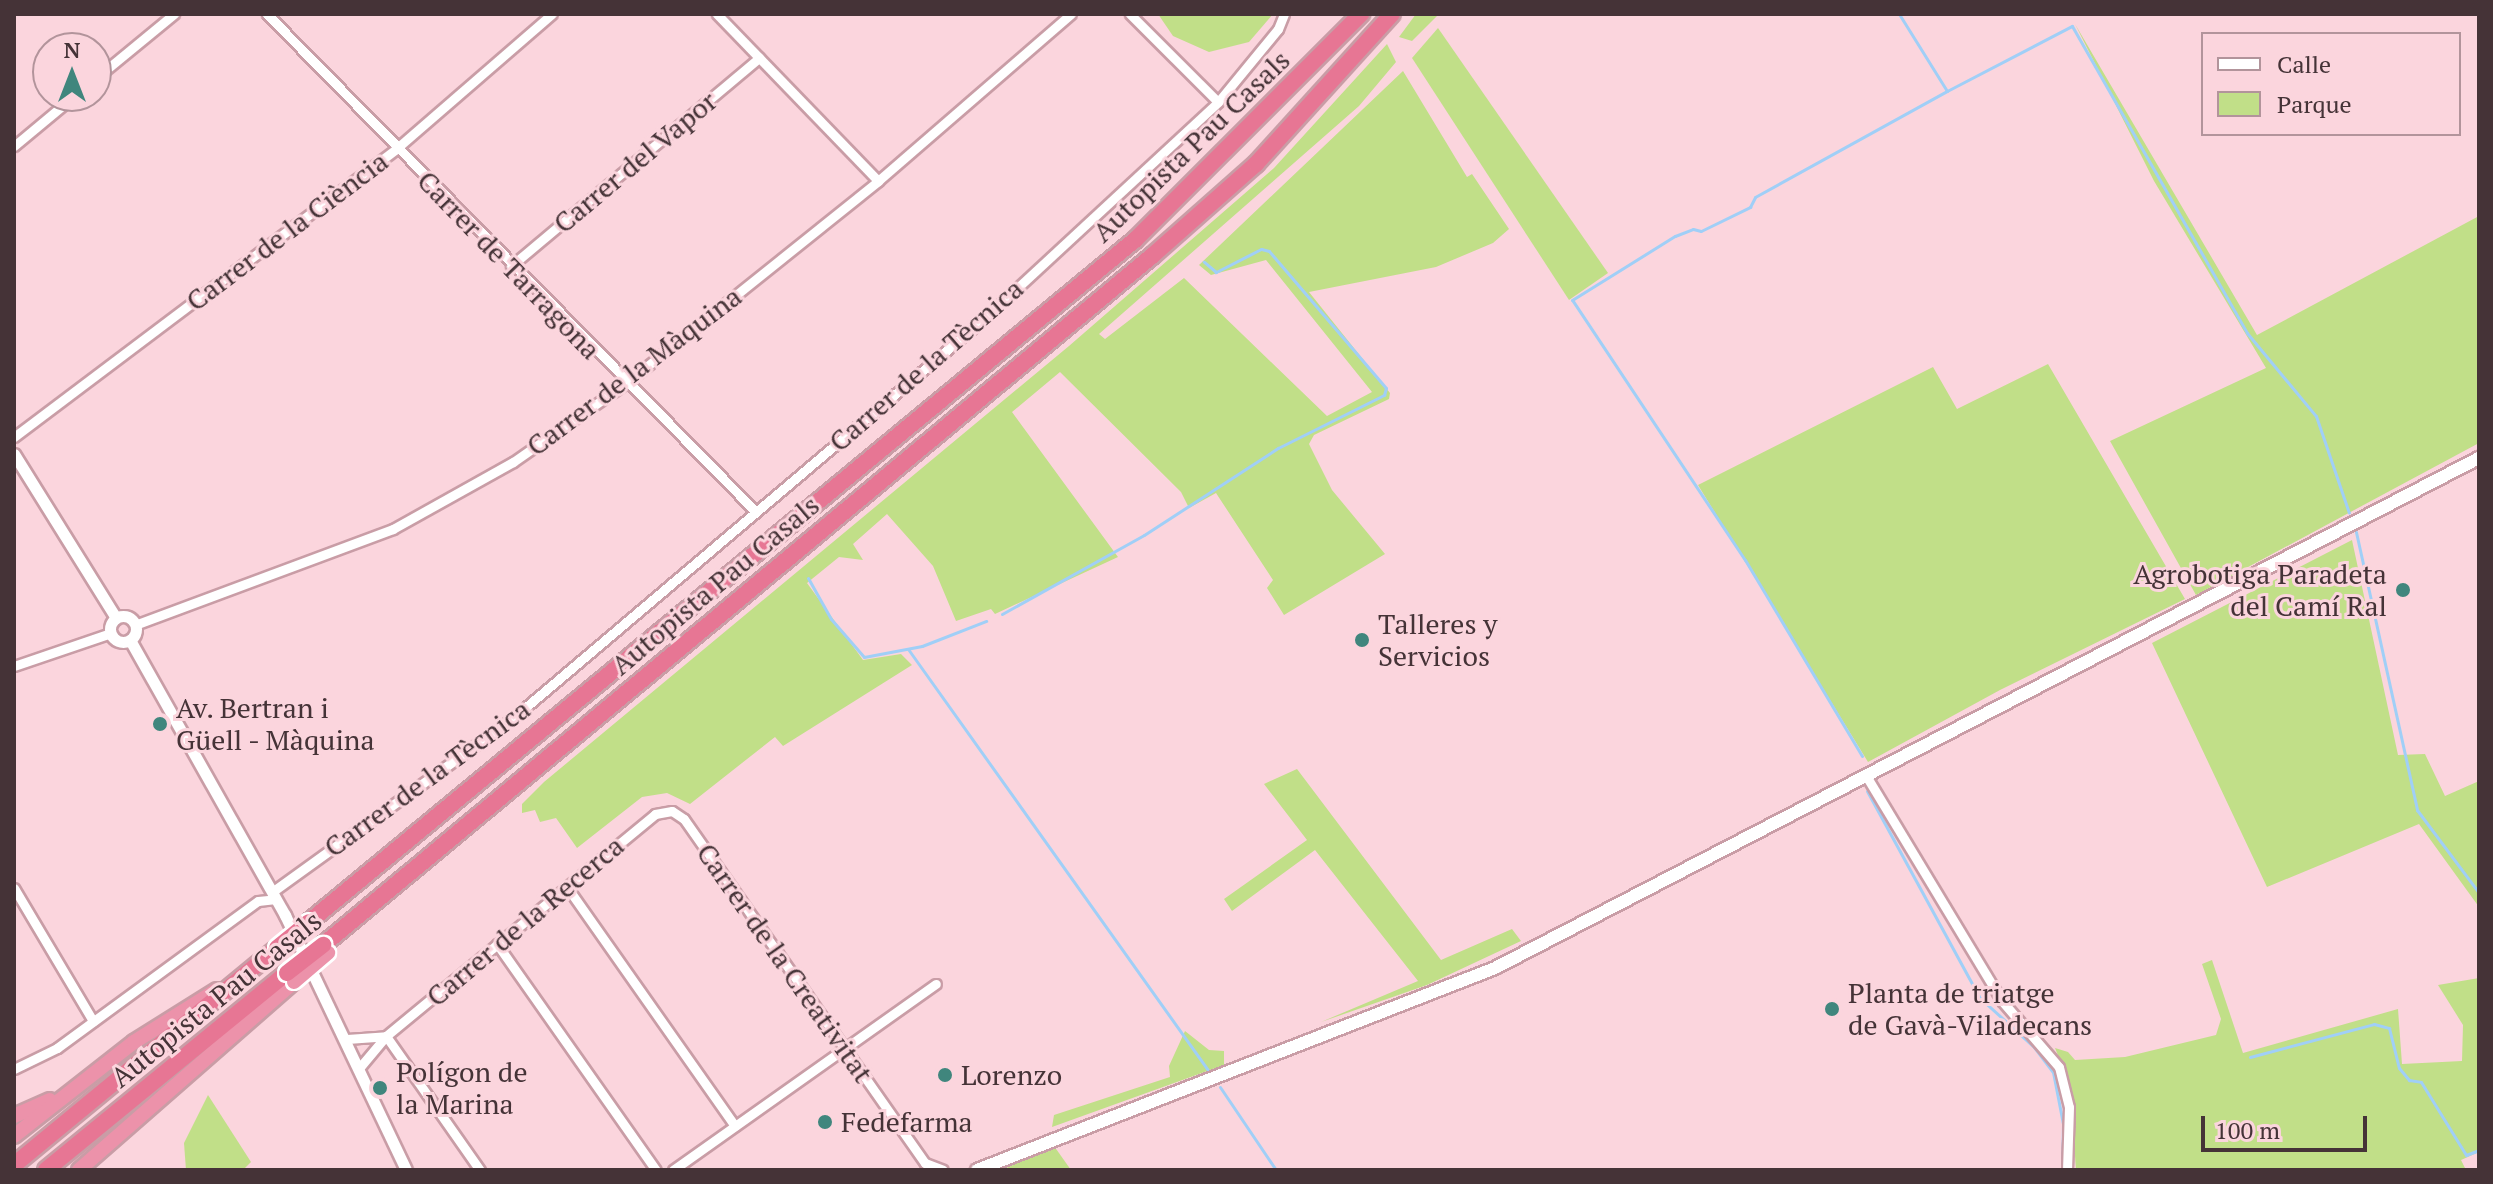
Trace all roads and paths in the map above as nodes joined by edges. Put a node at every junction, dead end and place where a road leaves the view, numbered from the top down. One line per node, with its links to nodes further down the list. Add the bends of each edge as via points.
1 (174, 14): 11 (street)
2 (267, 14): 15 (street, Carrer de Tarragona)
3 (552, 14): 15 (street, Carrer de la Ciència)
4 (717, 14): 10 (street)
5 (1071, 14): 16 (street, Carrer de la Màquina)
6 (1130, 14): 12 (street)
7 (1284, 14): 12 (street, Carrer de la Tècnica, via 1278,29)
8 (1361, 14): 34 (highway, Autopista Pau Casals, bridge, via 1135,240)
9 (1392, 14): 35 (highway, Autopista Pau Casals, bridge, via 1256,164 1152,256)
10 (759, 58): 16 (street); 17 (street, Carrer del Vapor)
11 (112, 65)
12 (1218, 102): 22 (street, Carrer de la Tècnica, via 986,317)
13 (55, 112): 14 (street)
14 (14, 146)
15 (396, 149): 17 (street, Carrer de Tarragona); 19 (street, Carrer de la Ciència)
16 (878, 181): 18 (street, Carrer de la Màquina)
17 (511, 266): 18 (street, Carrer de Tarragona)
18 (625, 384): 22 (street, Carrer de Tarragona); 24 (street, Carrer de la Màquina, via 513,462 393,529)
19 (14, 437)
20 (14, 454): 23 (street)
21 (2479, 458): 28 (main road)
22 (755, 511): 32 (street, Carrer de la Tècnica, via 513,718)
23 (116, 618): 24 (street); 25 (street)
24 (135, 625): 26 (street)
25 (111, 633): 26 (street, via 119,641); 27 (street)
26 (130, 640): 32 (street)
27 (14, 666)
28 (1865, 774): 58 (main road, via 1452,987); 59 (street, via 2002,1001 2059,1067 2069,1107)
29 (666, 810): 30 (street, Carrer de la Recerca); 40 (street, Carrer de la Creativitat, via 684,819)
30 (567, 887): 33 (street, Carrer de la Recerca); 45 (street)
31 (14, 888): 37 (street)
32 (274, 896): 37 (street, Carrer de la Tècnica, via 258,901); 39 (street)
33 (497, 944): 38 (street, Carrer de la Recerca); 55 (street)
34 (261, 962): 43 (highway, via 134,1042); 48 (highway, Autopista Pau Casals)
35 (290, 978): 47 (highway); 50 (highway, Autopista Pau Casals)
36 (936, 984): 40 (street)
37 (93, 1021): 42 (street, Carrer de la Tècnica)
38 (386, 1036): 39 (street); 41 (street, Carrer de la Recerca); 54 (street)
39 (347, 1039): 41 (street)
40 (845, 1048): 45 (street); 49 (street, Carrer de la Creativitat)
41 (360, 1067): 53 (street)
42 (14, 1069)
43 (69, 1091): 44 (highway); 46 (highway)
44 (14, 1116)
45 (735, 1126): 56 (street)
46 (14, 1136)
47 (113, 1141): 51 (highway); 52 (highway)
48 (14, 1165)
49 (924, 1166): 57 (street, Carrer de la Creativitat)
50 (46, 1170)
51 (79, 1170)
52 (91, 1170)
53 (406, 1170)
54 (480, 1170)
55 (656, 1170)
56 (673, 1170)
57 (943, 1170)
58 (977, 1170)
59 (2067, 1170)

